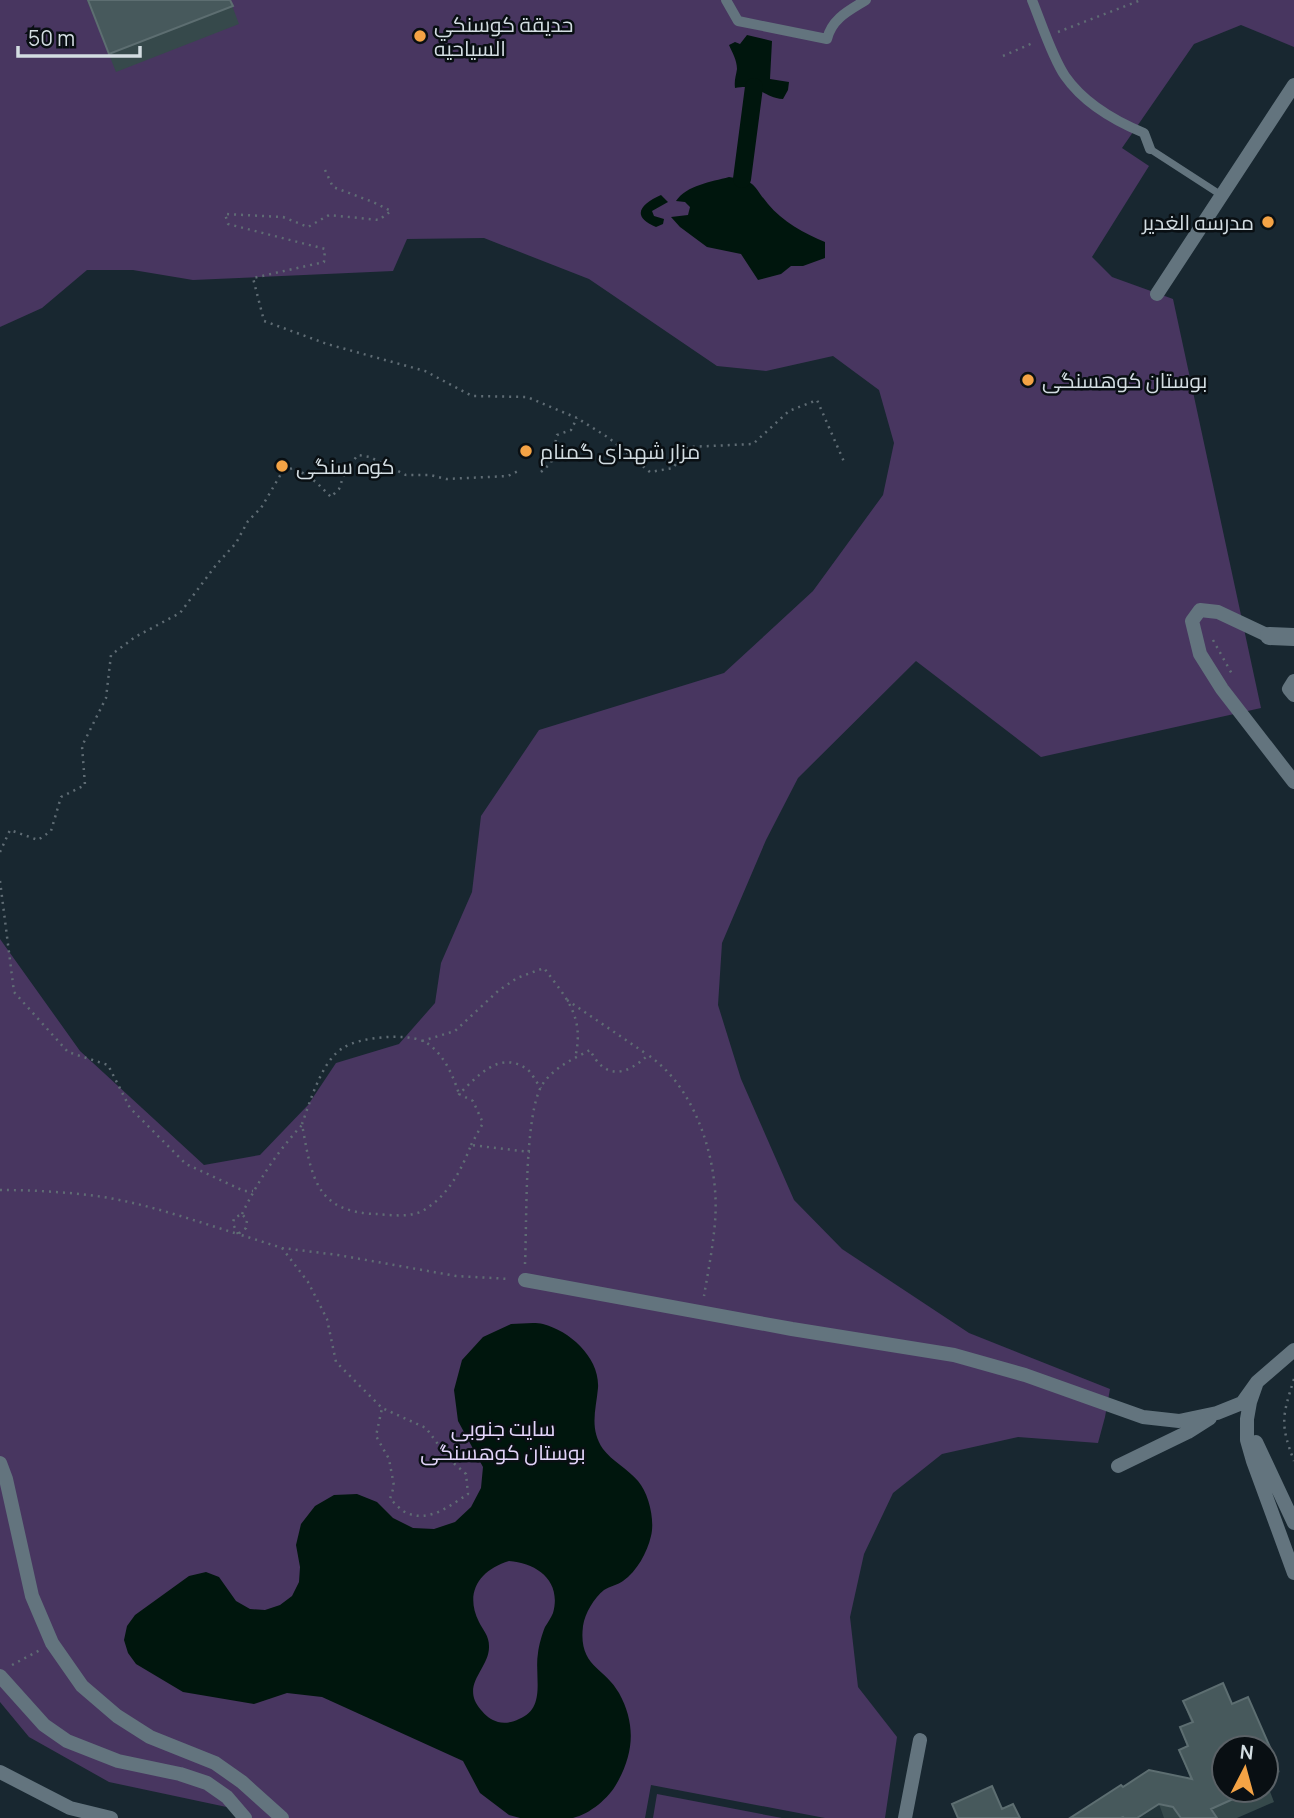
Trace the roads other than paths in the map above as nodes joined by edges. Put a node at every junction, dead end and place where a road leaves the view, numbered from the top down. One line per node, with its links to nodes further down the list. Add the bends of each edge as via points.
1 (726, 0): 2 (street, via 738,21 827,38 839,17)
2 (866, 0)
3 (1032, 0): 7 (street, via 1063,74 1081,96 1144,134)
4 (1294, 85): 6 (street)
5 (1294, 98): 6 (street)
6 (1266, 125): 8 (street)
7 (1150, 149): 8 (lane)
8 (1221, 195): 9 (street)
9 (1157, 294)
10 (1269, 636): 11 (street); 14 (street, via 1218,612 1199,610 1192,621 1200,654 1222,689)
11 (1294, 637)
12 (1294, 681): 13 (street, via 1289,689)
13 (1294, 695)
14 (1294, 782)
15 (525, 1280): 18 (street, via 954,1355 1143,1417 1179,1421)
16 (1294, 1350): 17 (street)
17 (1257, 1382): 18 (street, via 1242,1402); 21 (street, via 1255,1440); 22 (street, via 1247,1419 1247,1440)
18 (1217, 1413): 20 (street)
19 (0, 1463): 28 (street, via 32,1596 52,1643 82,1686 150,1737 215,1763)
20 (1118, 1466)
21 (1294, 1524)
22 (1294, 1573)
23 (5, 1671): 27 (street, via 44,1725 67,1741 118,1761 207,1783)
24 (920, 1740): 29 (street)
25 (0, 1772): 26 (street, via 71,1808)
26 (111, 1818)
27 (245, 1818)
28 (282, 1818)
29 (905, 1818)

